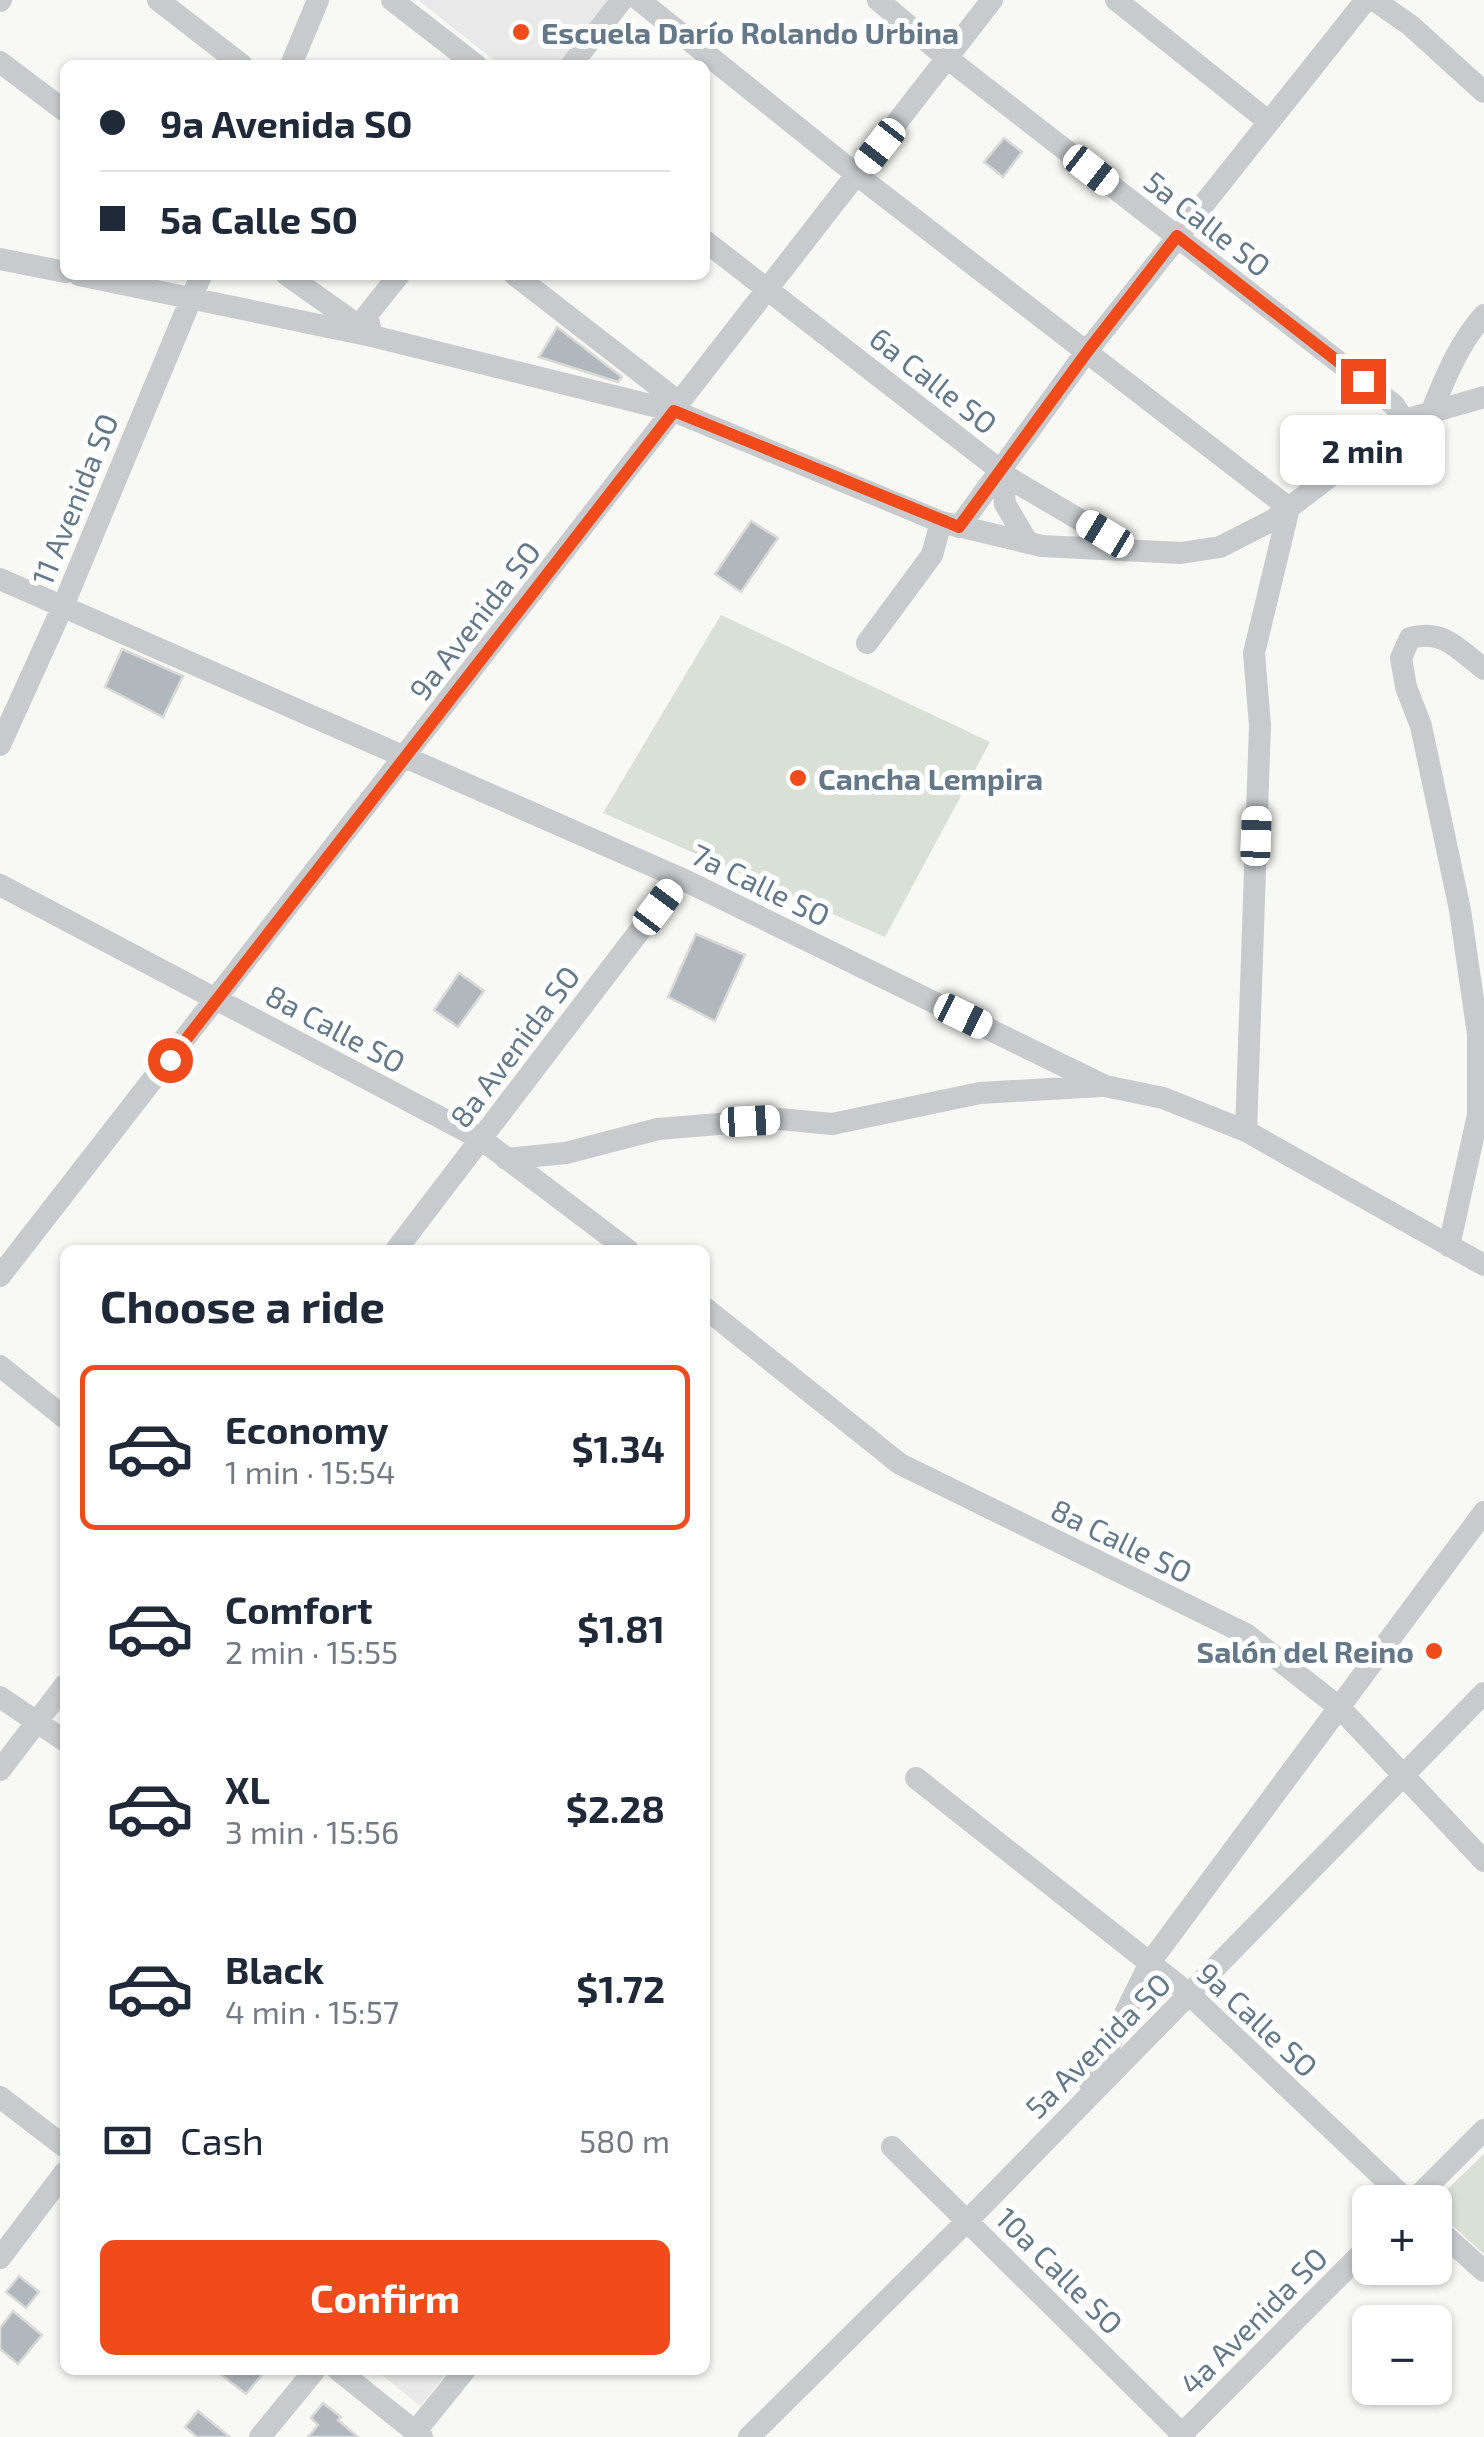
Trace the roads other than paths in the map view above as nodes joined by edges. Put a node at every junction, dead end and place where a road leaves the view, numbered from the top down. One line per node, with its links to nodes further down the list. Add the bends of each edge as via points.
1 (158, 0): 12 (street)
2 (318, 0): 13 (street)
3 (392, 0): 14 (street)
4 (622, 0): 15 (street)
5 (640, 0): 20 (street)
6 (878, 0): 11 (street, 5a Calle SO)
7 (992, 0): 11 (street, 9a Avenida SO)
8 (1116, 0): 19 (street)
9 (1366, 0): 19 (street)
10 (1374, 0): 17 (street)
11 (948, 58): 20 (street, 9a Avenida SO); 21 (street, 5a Calle SO)
12 (236, 60)
13 (293, 60)
14 (470, 60)
15 (574, 60)
16 (0, 62): 18 (street)
17 (1484, 92)
18 (60, 106)
19 (1269, 122): 21 (street)
20 (857, 175): 30 (street, 9a Avenida SO); 34 (street)
21 (1177, 236): 34 (street); 38 (street, 5a Calle SO, via 1394,405)
22 (710, 246): 30 (street, 6a Calle SO)
23 (0, 258): 24 (street)
24 (60, 271)
25 (103, 280): 31 (street)
26 (199, 280): 31 (street, 11 Avenida SO)
27 (294, 280): 33 (street)
28 (396, 280): 33 (street, via 367,315)
29 (520, 280): 36 (street)
30 (768, 290): 36 (street, 9a Avenida SO); 39 (street, 6a Calle SO)
31 (190, 298): 33 (street); 45 (street, 11 Avenida SO)
32 (1484, 315): 37 (street, via 1453,359)
33 (372, 336): 36 (street)
34 (1087, 352): 39 (street); 40 (street)
35 (1484, 397): 37 (street)
36 (677, 407): 41 (street); 49 (street, 9a Avenida SO)
37 (1432, 410): 38 (street)
38 (1404, 420): 40 (street)
39 (1002, 470): 41 (street); 42 (street, via 1005,504); 43 (street, 6a Calle SO)
40 (1289, 508): 43 (street, via 1220,547); 56 (street, via 1254,653 1260,725)
41 (950, 524): 42 (street); 46 (street)
42 (1028, 544): 43 (street)
43 (1135, 552)
44 (0, 578): 45 (street, 7a Calle SO)
45 (63, 606): 48 (street, 11 Avenida SO); 49 (street, 7a Calle SO)
46 (868, 643)
47 (1484, 669): 53 (street, via 1430,633 1410,638 1401,658)
48 (0, 745)
49 (407, 756): 50 (street, 7a Calle SO); 54 (street, 9a Avenida SO)
50 (680, 878): 55 (street, 7a Calle SO); 57 (street, 8a Avenida SO)
51 (0, 886): 54 (street, 8a Calle SO)
52 (1484, 932): 53 (street)
53 (1470, 974): 61 (street, via 1478,1116)
54 (218, 999): 57 (street, 8a Calle SO); 63 (street, 9a Avenida SO)
55 (1105, 1086): 56 (street, 7a Calle SO, via 1163,1098); 58 (street, via 980,1094 832,1124 780,1119 658,1130)
56 (1246, 1130): 61 (street, 7a Calle SO)
57 (481, 1139): 58 (street, 8a Calle SO); 59 (street, 8a Avenida SO)
58 (506, 1158): 60 (street, 8a Calle SO)
59 (400, 1245)
60 (621, 1245)
61 (1449, 1246): 62 (street, 7a Calle SO)
62 (1484, 1265)
63 (0, 1276)
64 (710, 1312): 71 (street, 8a Calle SO, via 900,1464 1246,1634)
65 (0, 1366): 66 (street)
66 (60, 1414)
67 (1484, 1512): 71 (street)
68 (60, 1692): 72 (street)
69 (1484, 1693): 75 (street, 5a Avenida SO)
70 (0, 1697): 72 (street)
71 (1340, 1708): 75 (street, 8a Calle SO); 78 (street)
72 (37, 1722): 73 (street); 74 (street)
73 (60, 1738)
74 (0, 1770)
75 (1404, 1775): 77 (street, 8a Calle SO); 79 (street, 5a Avenida SO)
76 (916, 1778): 78 (street, 9a Calle SO)
77 (1484, 1861)
78 (1150, 1961): 79 (street, 9a Calle SO); 81 (street)
79 (1189, 1994): 81 (street, 5a Avenida SO); 86 (street, 9a Calle SO)
80 (0, 2097): 83 (street)
81 (1080, 2105): 88 (street, 5a Avenida SO)
82 (1484, 2130): 87 (street)
83 (60, 2143)
84 (892, 2147): 88 (street, 10a Calle SO)
85 (60, 2179): 90 (street)
86 (1392, 2185)
87 (1427, 2185)
88 (968, 2220): 96 (street, 5a Avenida SO); 98 (street, 10a Calle SO)
89 (1452, 2242): 92 (street)
90 (0, 2258)
91 (1352, 2262): 98 (street, 4a Avenida SO)
92 (1484, 2271)
93 (311, 2375): 99 (street)
94 (344, 2375): 97 (street)
95 (461, 2375): 97 (street)
96 (763, 2433)
97 (419, 2434)
98 (1182, 2436)
99 (260, 2437)

